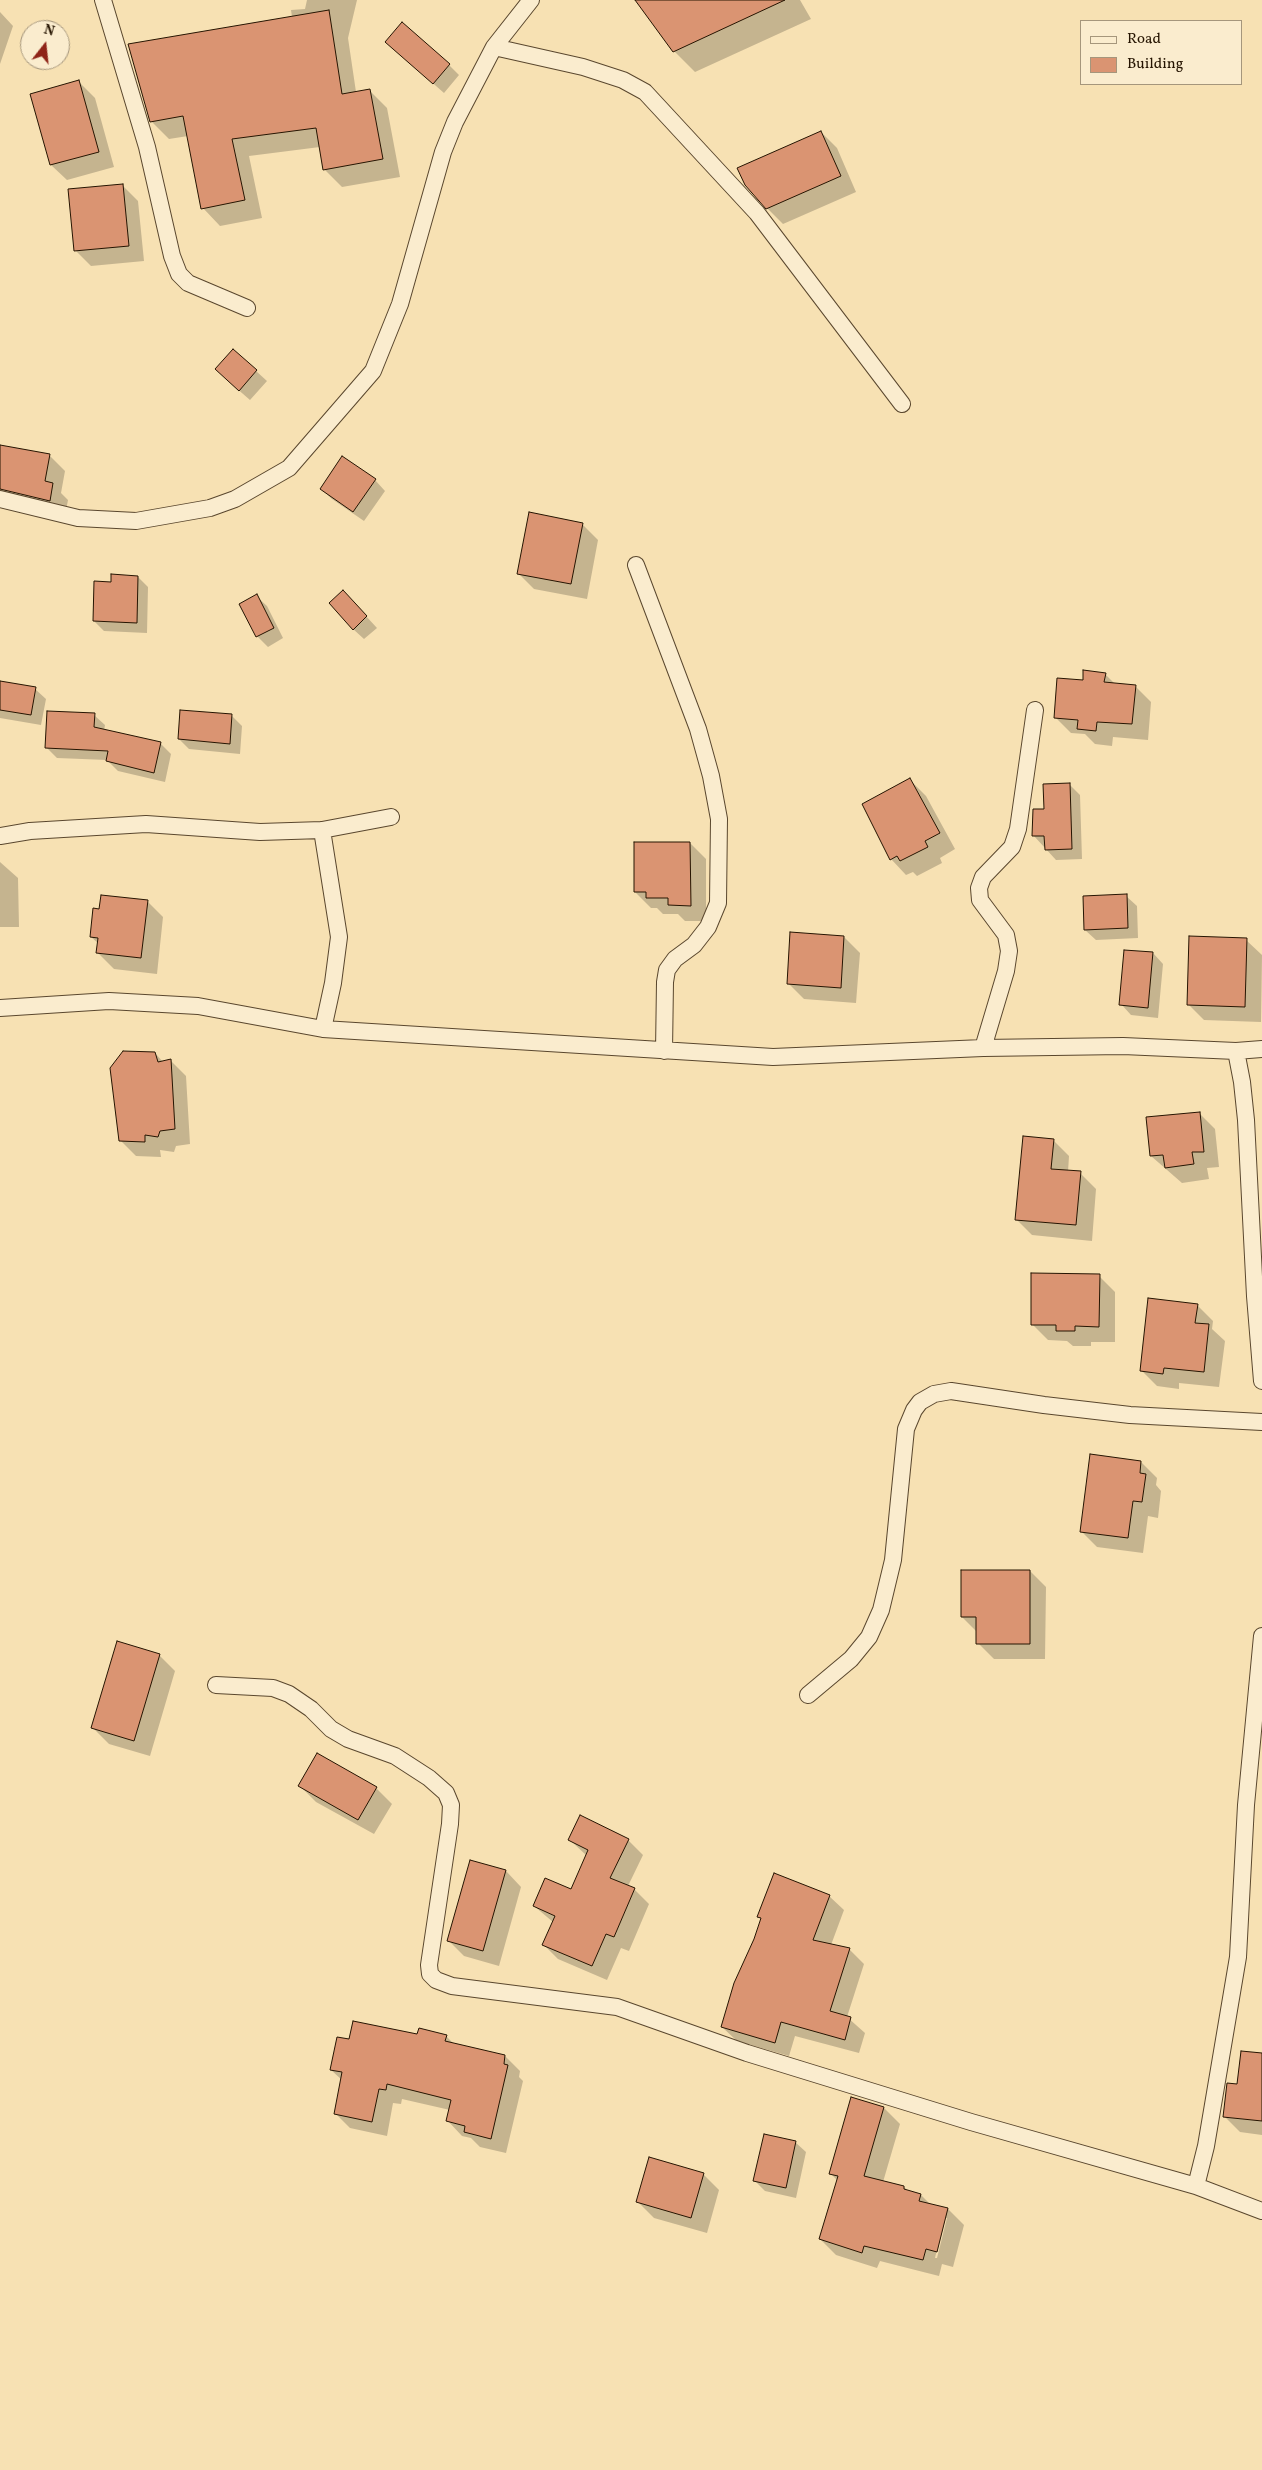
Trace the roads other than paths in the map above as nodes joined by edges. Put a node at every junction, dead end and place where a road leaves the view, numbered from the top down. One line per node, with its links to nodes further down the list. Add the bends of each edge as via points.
1 (103, 0): 4 (street, via 147,147 179,274 188,283)
2 (531, 0): 3 (street)
3 (494, 47): 5 (street, via 583,67 623,80 645,92 757,213); 6 (street, via 443,152 400,304 373,371 289,468 235,499 210,508 136,521 78,518)
4 (247, 308)
5 (902, 404)
6 (0, 499)
7 (636, 564): 16 (street, via 698,729 719,819 718,903 708,927 667,970)
8 (1035, 710): 14 (street, via 1018,829 1012,847 983,877 979,888 980,900 1006,935 1008,951 1006,971)
9 (391, 817): 10 (street)
10 (322, 830): 11 (street, via 260,832 146,824); 13 (street, via 338,937)
11 (0, 836)
12 (0, 1008): 13 (street, via 109,1001 198,1006)
13 (323, 1029): 16 (street)
14 (983, 1048): 16 (street, via 773,1057); 17 (street, via 1124,1046)
15 (1262, 1049): 17 (street)
16 (664, 1051)
17 (1236, 1051): 18 (street, via 1246,1120)
18 (1262, 1381)
19 (1262, 1422): 22 (street, via 1130,1415 1044,1406 952,1391 934,1394 920,1402 906,1429 893,1560 881,1610 869,1637 851,1660)
20 (1262, 1636): 23 (street, via 1246,1804 1238,1957 1206,2146)
21 (216, 1685): 23 (street, via 273,1688 289,1694 311,1709 331,1729 348,1739 395,1756 429,1778 446,1794 451,1805 450,1824 428,1965 436,1980 452,1986 617,2007 746,2053)
22 (808, 1695)
23 (1196, 2186): 24 (street)
24 (1262, 2211)

